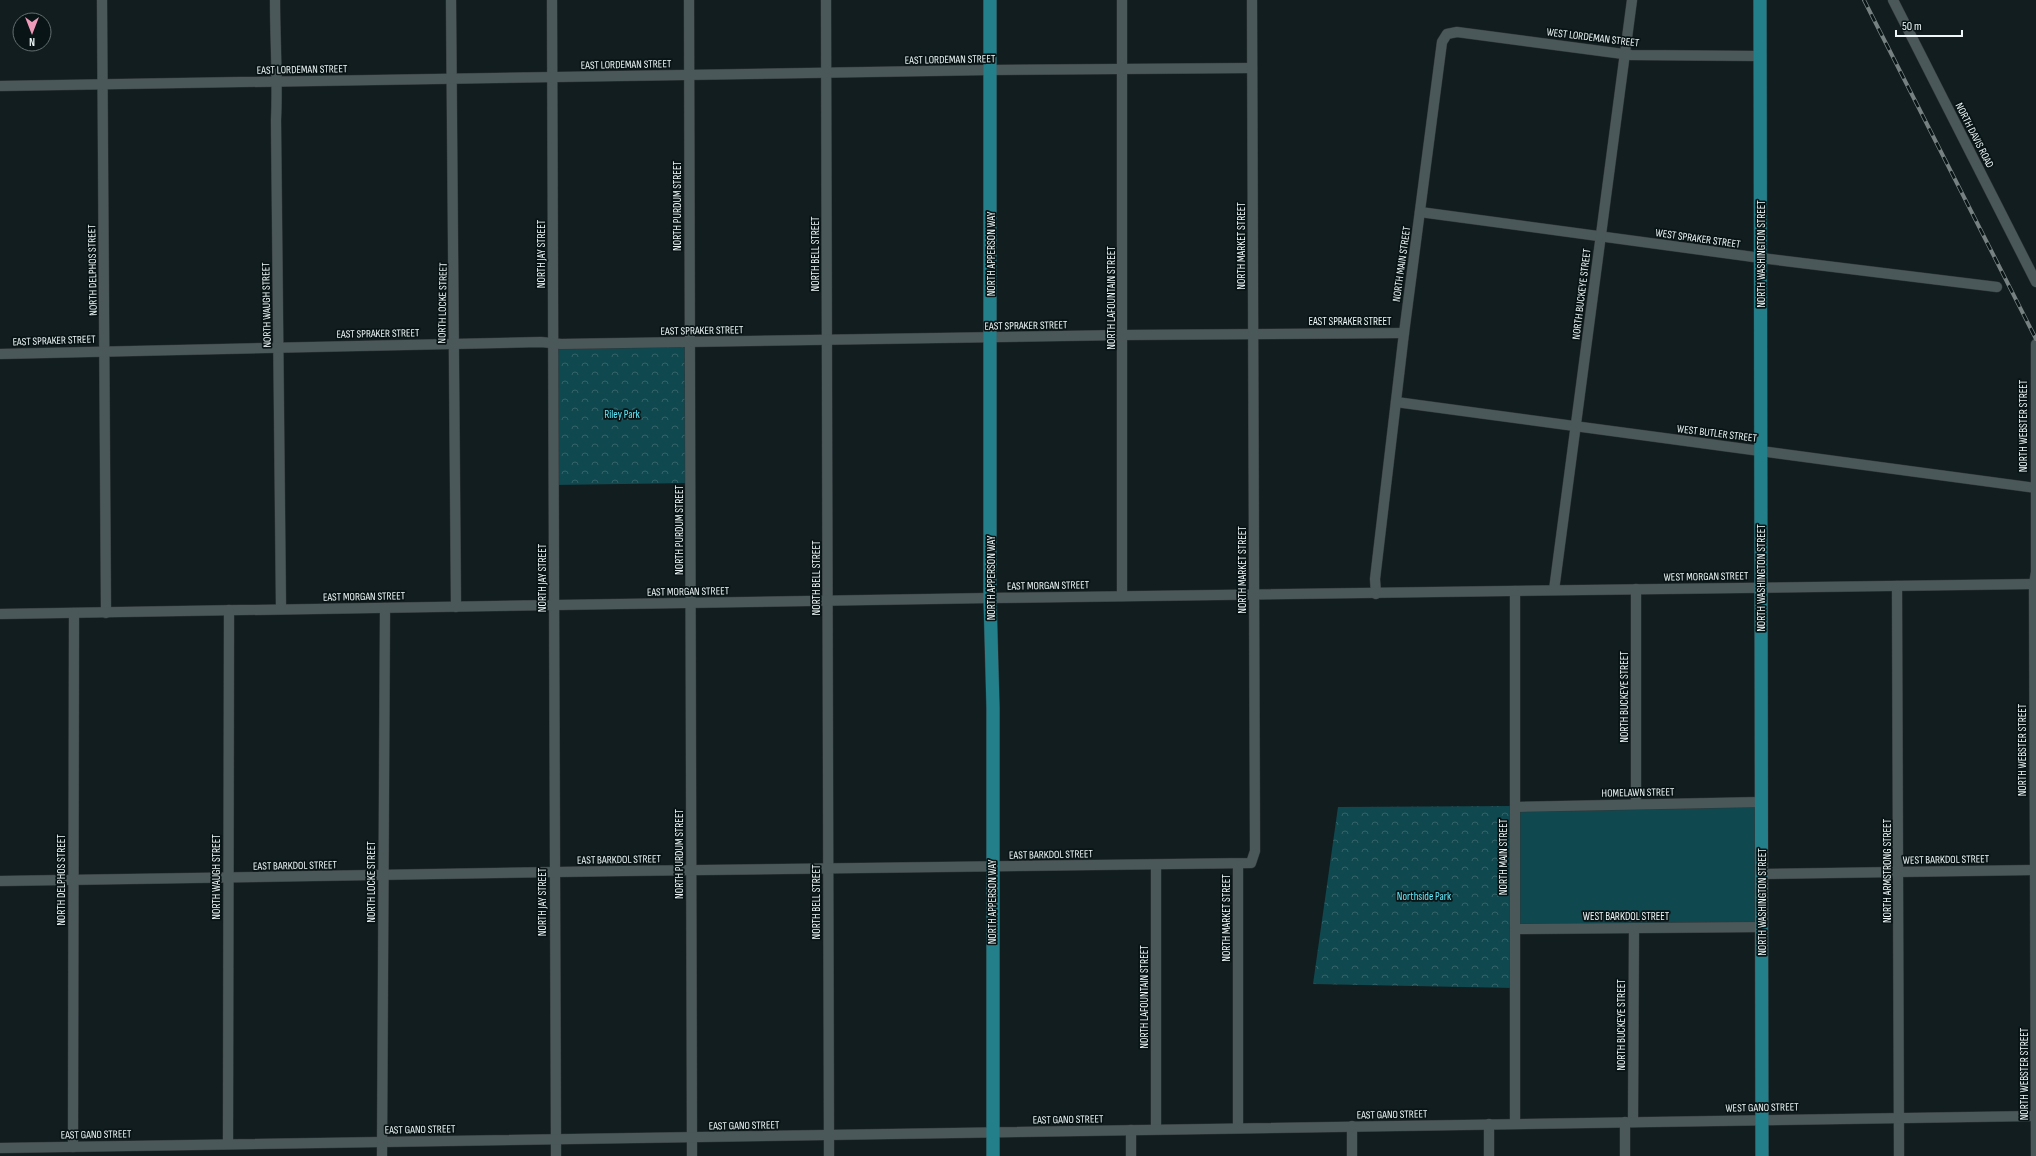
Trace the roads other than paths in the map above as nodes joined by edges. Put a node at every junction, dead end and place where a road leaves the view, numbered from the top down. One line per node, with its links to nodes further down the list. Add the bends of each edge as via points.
1 (102, 0): 24 (street, NORTH DELPHOS STREET)
2 (275, 0): 23 (street, NORTH WAUGH STREET)
3 (451, 0): 22 (street, NORTH LOCKE STREET)
4 (552, 0): 21 (street, NORTH JAY STREET)
5 (689, 0): 20 (street, NORTH PURDUM STREET)
6 (826, 0): 19 (street, NORTH BELL STREET)
7 (990, 0): 18 (main road, NORTH APPERSON WAY)
8 (1122, 0): 17 (street, NORTH LAFOUNTAIN STREET)
9 (1252, 0): 16 (street, NORTH MARKET STREET)
10 (1632, 0): 14 (street, NORTH BUCKEYE STREET)
11 (1760, 0): 15 (main road, NORTH WASHINGTON STREET)
12 (1893, 0): 29 (street, NORTH DAVIS ROAD)
13 (1447, 34): 14 (street, WEST LORDEMAN STREET, via 1457,32); 26 (street, NORTH MAIN STREET, via 1442,42)
14 (1624, 54): 15 (street, WEST LORDEMAN STREET); 27 (street, NORTH BUCKEYE STREET)
15 (1760, 56): 28 (main road, NORTH WASHINGTON STREET)
16 (1252, 68): 17 (street, EAST LORDEMAN STREET); 31 (street, NORTH MARKET STREET)
17 (1122, 69): 18 (street, EAST LORDEMAN STREET); 33 (street, NORTH LAFOUNTAIN STREET)
18 (990, 70): 19 (street, EAST LORDEMAN STREET); 34 (main road, NORTH APPERSON WAY)
19 (826, 73): 20 (street, EAST LORDEMAN STREET); 35 (street, NORTH BELL STREET)
20 (689, 75): 21 (street, EAST LORDEMAN STREET); 36 (street, NORTH PURDUM STREET)
21 (552, 78): 22 (street, EAST LORDEMAN STREET); 38 (street, NORTH JAY STREET)
22 (453, 79): 23 (street, EAST LORDEMAN STREET); 37 (street, NORTH LOCKE STREET)
23 (278, 81): 24 (street, EAST LORDEMAN STREET); 40 (street, NORTH WAUGH STREET, via 276,120)
24 (102, 84): 25 (street, EAST LORDEMAN STREET); 41 (street, NORTH DELPHOS STREET)
25 (0, 86)
26 (1420, 212): 27 (street, WEST SPRAKER STREET); 32 (street, NORTH MAIN STREET)
27 (1600, 237): 28 (street, WEST SPRAKER STREET); 44 (street, NORTH BUCKEYE STREET)
28 (1761, 258): 30 (street, WEST SPRAKER STREET); 45 (main road, NORTH WASHINGTON STREET)
29 (2036, 282)
30 (1997, 287)
31 (1253, 333): 32 (street, EAST SPRAKER STREET); 33 (street, EAST SPRAKER STREET); 54 (street, NORTH MARKET STREET)
32 (1404, 333): 43 (street, NORTH MAIN STREET)
33 (1123, 335): 34 (street, EAST SPRAKER STREET); 55 (street, NORTH LAFOUNTAIN STREET)
34 (991, 337): 35 (street, EAST SPRAKER STREET); 56 (main road, NORTH APPERSON WAY)
35 (827, 340): 36 (street, EAST SPRAKER STREET); 57 (street, NORTH BELL STREET)
36 (690, 342): 38 (street, EAST SPRAKER STREET); 58 (street, NORTH PURDUM STREET)
37 (453, 344): 38 (street, EAST SPRAKER STREET); 40 (street, EAST SPRAKER STREET); 60 (street, NORTH LOCKE STREET)
38 (553, 344): 59 (street, NORTH JAY STREET)
39 (2036, 344): 46 (street, NORTH WEBSTER STREET)
40 (279, 347): 41 (street, EAST SPRAKER STREET); 62 (street, NORTH WAUGH STREET)
41 (106, 350): 42 (street, EAST SPRAKER STREET); 64 (street, NORTH DELPHOS STREET)
42 (0, 354)
43 (1396, 402): 44 (street, WEST BUTLER STREET); 53 (street, NORTH MAIN STREET, via 1375,579)
44 (1576, 426): 45 (street, WEST BUTLER STREET); 50 (street, NORTH BUCKEYE STREET)
45 (1761, 451): 46 (street, WEST BUTLER STREET); 49 (main road, NORTH WASHINGTON STREET)
46 (2036, 488): 47 (street, NORTH WEBSTER STREET)
47 (2035, 584): 48 (street, WEST MORGAN STREET); 75 (street, NORTH WEBSTER STREET)
48 (1898, 586): 49 (street, WEST MORGAN STREET); 77 (street, NORTH ARMSTRONG STREET)
49 (1761, 588): 51 (street, WEST MORGAN STREET); 67 (main road, NORTH WASHINGTON STREET)
50 (1554, 590): 51 (street, WEST MORGAN STREET); 52 (street, WEST MORGAN STREET)
51 (1636, 590): 68 (street, NORTH BUCKEYE STREET)
52 (1515, 591): 53 (street, WEST MORGAN STREET); 69 (street, NORTH MAIN STREET)
53 (1376, 594): 54 (street, EAST MORGAN STREET)
54 (1254, 595): 55 (street, EAST MORGAN STREET); 71 (street, NORTH MARKET STREET, via 1255,851 1251,863)
55 (1122, 596): 56 (street, EAST MORGAN STREET)
56 (990, 598): 57 (street, EAST MORGAN STREET); 72 (main road, NORTH APPERSON WAY, via 993,708)
57 (827, 600): 58 (street, EAST MORGAN STREET); 73 (street, NORTH BELL STREET)
58 (691, 603): 59 (street, EAST MORGAN STREET); 74 (street, NORTH PURDUM STREET)
59 (554, 605): 60 (street, EAST MORGAN STREET); 76 (street, NORTH JAY STREET)
60 (456, 607): 61 (street, EAST MORGAN STREET)
61 (385, 608): 62 (street, EAST MORGAN STREET); 79 (street, NORTH LOCKE STREET)
62 (281, 609): 63 (street, EAST MORGAN STREET)
63 (229, 610): 64 (street, EAST MORGAN STREET); 80 (street, NORTH WAUGH STREET)
64 (106, 612): 65 (street, EAST MORGAN STREET)
65 (74, 613): 66 (street, EAST MORGAN STREET); 81 (street, NORTH DELPHOS STREET)
66 (0, 614)
67 (1762, 802): 68 (street, HOMELAWN STREET); 78 (main road, NORTH WASHINGTON STREET)
68 (1636, 804): 69 (street, HOMELAWN STREET)
69 (1515, 807): 85 (street, NORTH MAIN STREET)
70 (1156, 865): 71 (street, EAST BARKDOL STREET); 72 (street, EAST BARKDOL STREET); 94 (street, NORTH LAFOUNTAIN STREET)
71 (1238, 865): 93 (street, NORTH MARKET STREET)
72 (992, 867): 73 (street, EAST BARKDOL STREET); 96 (main road, NORTH APPERSON WAY)
73 (828, 869): 74 (street, EAST BARKDOL STREET); 97 (street, NORTH BELL STREET)
74 (691, 870): 76 (street, EAST BARKDOL STREET); 98 (street, NORTH PURDUM STREET)
75 (2035, 870): 77 (street, WEST BARKDOL STREET); 86 (street, NORTH WEBSTER STREET)
76 (554, 872): 79 (street, EAST BARKDOL STREET); 99 (street, NORTH JAY STREET)
77 (1898, 872): 78 (street, WEST BARKDOL STREET); 87 (street, NORTH ARMSTRONG STREET)
78 (1762, 874): 83 (main road, NORTH WASHINGTON STREET)
79 (383, 875): 80 (street, EAST BARKDOL STREET); 100 (street, NORTH LOCKE STREET)
80 (228, 879): 81 (street, EAST BARKDOL STREET); 101 (street, NORTH WAUGH STREET)
81 (73, 880): 82 (street, EAST BARKDOL STREET); 102 (street, NORTH DELPHOS STREET)
82 (0, 882)
83 (1762, 927): 84 (street, WEST BARKDOL STREET); 88 (main road, NORTH WASHINGTON STREET)
84 (1634, 928): 85 (street, WEST BARKDOL STREET); 89 (street, NORTH BUCKEYE STREET)
85 (1515, 929): 90 (street, NORTH MAIN STREET)
86 (2036, 1116): 87 (street, WEST GANO STREET); 115 (street, NORTH WEBSTER STREET)
87 (1899, 1117): 88 (street, WEST GANO STREET); 114 (street, NORTH ARMSTRONG STREET)
88 (1762, 1120): 89 (street, WEST GANO STREET); 113 (main road, NORTH WASHINGTON STREET)
89 (1629, 1122): 90 (street, WEST GANO STREET); 112 (street, NORTH BUCKEYE STREET)
90 (1515, 1123): 91 (street, WEST GANO STREET)
91 (1489, 1124): 92 (street, EAST GANO STREET); 111 (street)
92 (1352, 1126): 93 (street, EAST GANO STREET); 110 (street)
93 (1238, 1127): 94 (street, EAST GANO STREET)
94 (1156, 1129): 95 (street, EAST GANO STREET)
95 (1131, 1130): 96 (street, EAST GANO STREET); 109 (street)
96 (993, 1132): 97 (street, EAST GANO STREET); 108 (main road, NORTH APPERSON WAY)
97 (829, 1136): 98 (street, EAST GANO STREET); 107 (street, NORTH BELL STREET)
98 (692, 1137): 99 (street, EAST GANO STREET); 106 (street, NORTH PURDUM STREET)
99 (556, 1140): 100 (street, EAST GANO STREET); 105 (street, NORTH JAY STREET)
100 (382, 1142): 101 (street, EAST GANO STREET); 104 (street, NORTH LOCKE STREET)
101 (228, 1144): 102 (street, EAST GANO STREET)
102 (73, 1147): 103 (street, EAST GANO STREET)
103 (0, 1148)
104 (382, 1156)
105 (556, 1156)
106 (692, 1156)
107 (829, 1156)
108 (993, 1156)
109 (1131, 1156)
110 (1352, 1156)
111 (1489, 1156)
112 (1625, 1156)
113 (1762, 1156)
114 (1899, 1156)
115 (2036, 1156)

